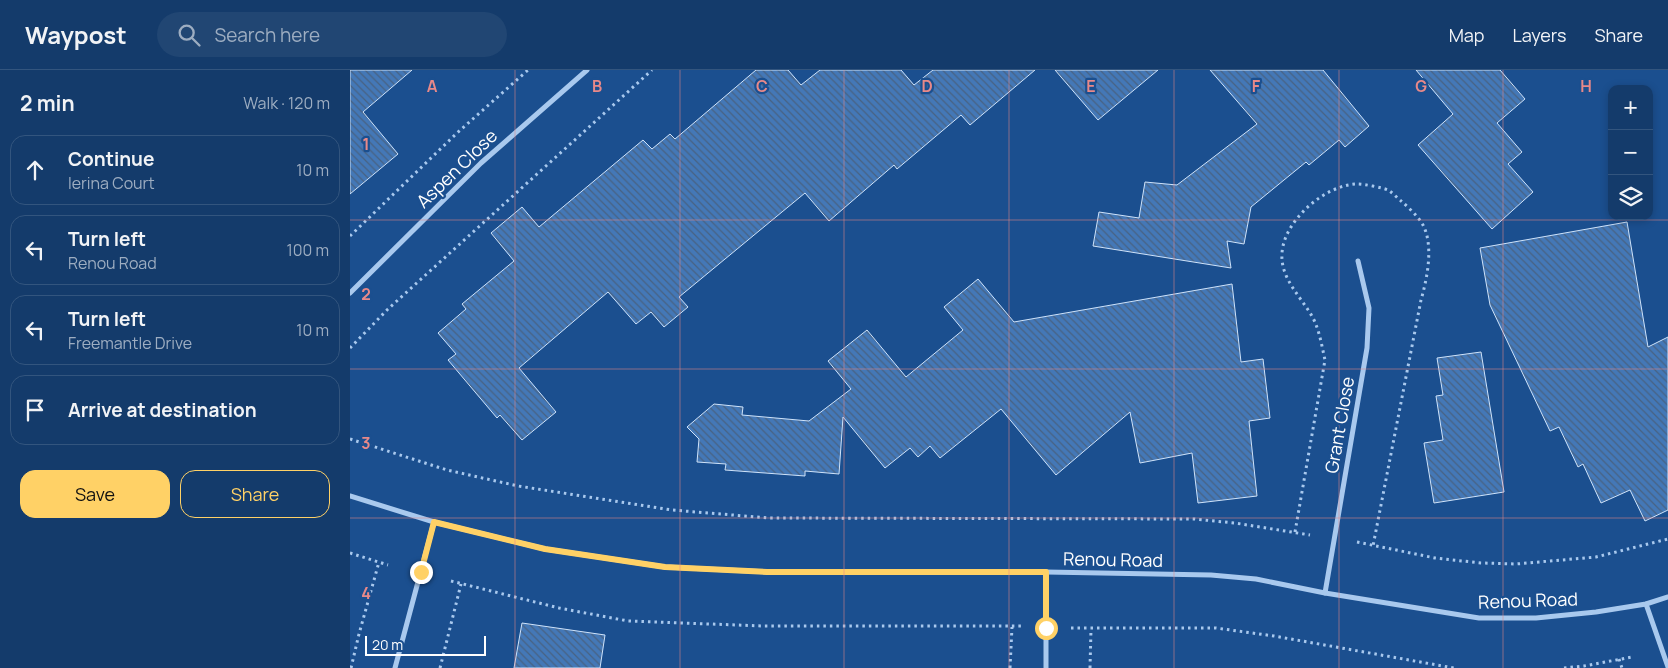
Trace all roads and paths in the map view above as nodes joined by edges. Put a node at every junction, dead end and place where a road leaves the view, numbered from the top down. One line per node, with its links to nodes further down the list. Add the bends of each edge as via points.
1 (528, 70): 4 (path)
2 (587, 70): 6 (street, Aspen Close, via 481,163)
3 (652, 70): 7 (path)
4 (350, 236)
5 (1358, 261): 20 (street, Grant Close, via 1369,308 1367,348)
6 (350, 293)
7 (350, 348)
8 (350, 440): 11 (path, via 447,470 518,486 672,510 769,518 1194,519)
9 (350, 496): 10 (street, Renou Road)
10 (434, 522): 17 (street, Renou Road, via 545,549 665,567 767,572); 31 (street)
11 (1310, 535)
12 (1668, 539): 13 (path, via 1596,557 1516,564 1435,558)
13 (1356, 542)
14 (350, 553): 15 (path)
15 (380, 562): 16 (path); 30 (path)
16 (388, 565)
17 (1046, 572): 20 (street, Renou Road, via 1211,575 1256,579); 34 (street)
18 (451, 581): 19 (path)
19 (461, 584): 24 (path, via 628,621 764,626); 32 (path)
20 (1325, 593): 22 (street, Renou Road, via 1479,618 1536,618)
21 (1668, 597): 22 (street, Renou Road)
22 (1646, 604): 29 (street)
23 (1021, 626): 24 (path)
24 (1012, 627): 33 (path)
25 (1068, 628): 26 (path)
26 (1091, 628): 35 (path); 36 (path, via 1216,628)
27 (1632, 657): 28 (path)
28 (1619, 660): 37 (path); 38 (path)
29 (1668, 667)
30 (351, 668)
31 (395, 668)
32 (440, 668)
33 (1010, 668)
34 (1046, 668)
35 (1090, 668)
36 (1454, 668)
37 (1564, 668)
38 (1622, 668)

